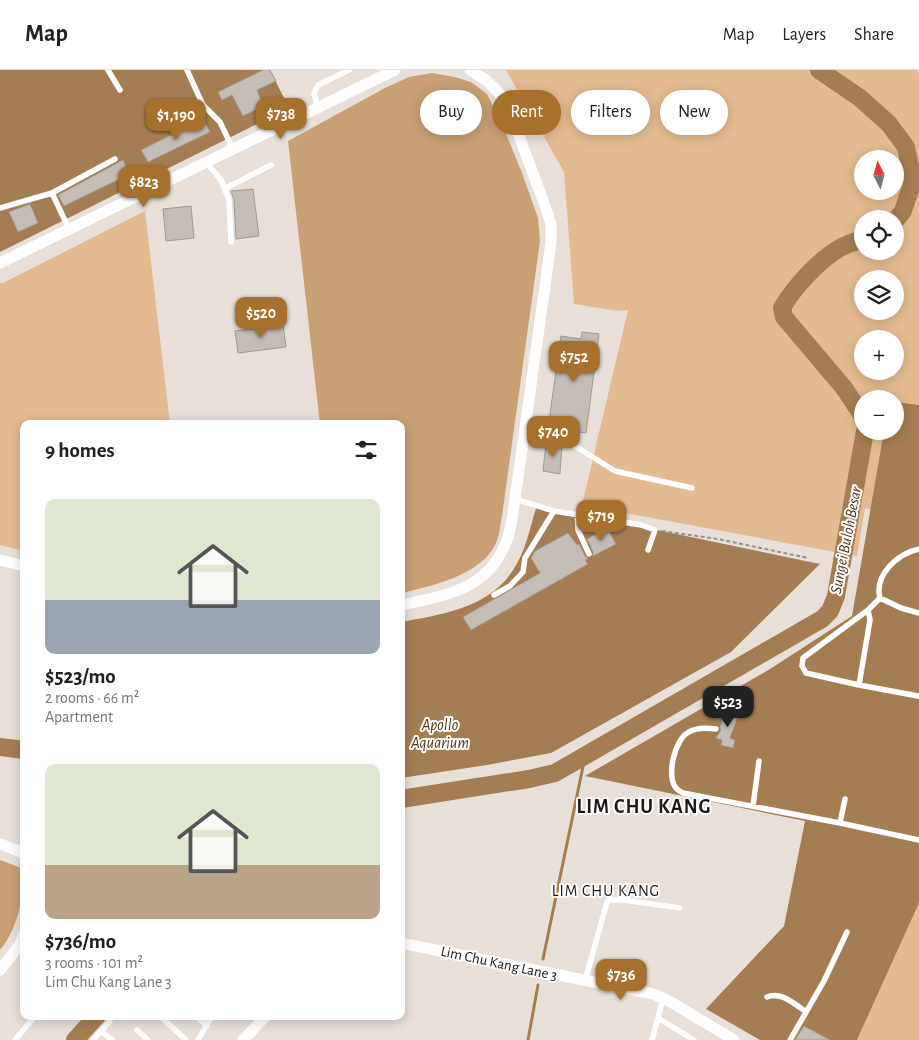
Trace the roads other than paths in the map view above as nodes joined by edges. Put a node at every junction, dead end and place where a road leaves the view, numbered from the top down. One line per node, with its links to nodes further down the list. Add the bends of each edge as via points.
1 (108, 70): 6 (lane)
2 (187, 70): 8 (lane, via 203,105 220,122)
3 (349, 70): 7 (lane, via 318,85 314,94)
4 (395, 70): 7 (street)
5 (470, 70): 18 (street, via 486,80 509,109 551,224)
6 (120, 90)
7 (318, 108): 8 (street)
8 (233, 149): 10 (street)
9 (115, 159): 13 (lane)
10 (206, 162): 12 (lane, via 221,180); 15 (street)
11 (271, 165): 12 (lane)
12 (224, 190): 16 (lane, via 229,200)
13 (52, 194): 14 (lane); 15 (lane)
14 (0, 208)
15 (69, 229): 17 (street)
16 (231, 242)
17 (0, 263)
18 (524, 432): 19 (lane, via 562,438 615,471); 20 (street)
19 (692, 488)
20 (515, 499): 21 (lane); 30 (street, via 504,550 482,577 465,588)
21 (554, 511): 22 (lane); 28 (lane, via 526,558 522,572 510,586)
22 (578, 515): 24 (lane, via 655,530); 25 (lane, via 578,530)
23 (919, 549): 29 (lane, via 898,558 884,572 878,589)
24 (648, 550)
25 (589, 554)
26 (0, 560): 27 (street)
27 (20, 565)
28 (494, 595)
29 (880, 598): 31 (lane); 32 (lane)
30 (405, 605)
31 (868, 610): 33 (lane, via 870,620); 33 (lane, via 803,658 802,666 806,673)
32 (919, 613)
33 (859, 685): 34 (lane)
34 (919, 695)
35 (716, 729): 38 (lane, via 693,730 683,736 674,755 673,783 684,793)
36 (759, 761): 38 (lane)
37 (845, 799): 39 (lane)
38 (753, 806): 39 (lane)
39 (840, 823): 40 (lane)
40 (919, 840)
41 (0, 844): 42 (street)
42 (20, 852)
43 (680, 908): 48 (lane, via 609,900)
44 (847, 932): 51 (lane, via 824,981)
45 (20, 944): 47 (street)
46 (405, 944): 48 (street, Lim Chu Kang Lane 3)
47 (0, 970)
48 (585, 981): 50 (street, Lim Chu Kang Lane 3, via 653,994)
49 (767, 997): 51 (lane, via 780,995)
50 (663, 999): 52 (lane); 71 (street, Lim Chu Kang Lane 3)
51 (805, 1011): 72 (lane)
52 (658, 1018): 69 (lane); 70 (lane)
53 (32, 1020): 62 (lane)
54 (164, 1020): 66 (lane)
55 (200, 1020): 59 (lane)
56 (210, 1020): 59 (lane)
57 (262, 1020): 68 (street)
58 (110, 1021): 60 (lane)
59 (207, 1026): 67 (lane)
60 (101, 1030): 63 (lane); 64 (lane)
61 (137, 1030): 65 (lane)
62 (15, 1040)
63 (93, 1040)
64 (112, 1040)
65 (148, 1040)
66 (186, 1040)
67 (198, 1040)
68 (242, 1040)
69 (652, 1040)
70 (694, 1040)
71 (734, 1040)
72 (790, 1040)

